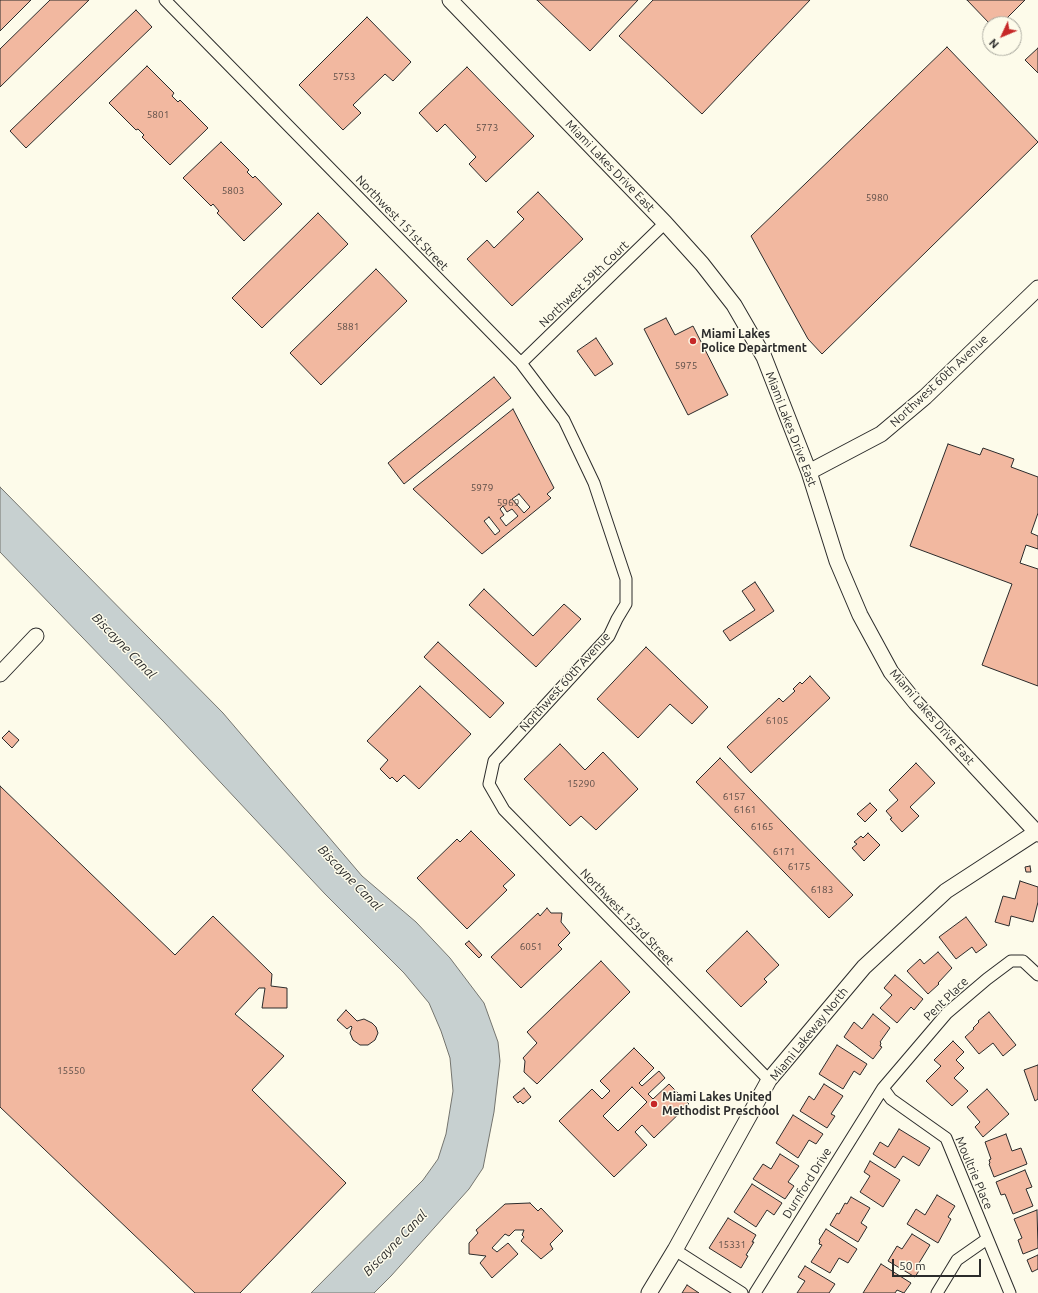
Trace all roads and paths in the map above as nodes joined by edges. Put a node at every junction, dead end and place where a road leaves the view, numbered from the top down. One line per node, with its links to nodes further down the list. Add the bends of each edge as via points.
1 (165, 0): 5 (street, Northwest 151st Street)
2 (450, 0): 3 (main road, Miami Lakes Drive East)
3 (665, 224): 5 (street, Northwest 59th Court); 6 (main road, Miami Lakes Drive East, via 702,264 734,305 764,357)
4 (1038, 288): 6 (main road, Northwest 60th Avenue, via 925,397 881,434)
5 (521, 363): 7 (street, Northwest 151st Street, via 564,420)
6 (809, 472): 11 (main road, Miami Lakes Drive East, via 837,561 860,615 891,672 916,703)
7 (594, 483): 10 (street, Northwest 60th Avenue, via 626,578 626,604 609,636)
8 (36, 636): 9 (main road)
9 (0, 674)
10 (494, 761): 13 (street, Northwest 153rd Street, via 489,784 504,810)
11 (1037, 832): 13 (main road, Miami Lakeway North, via 946,891 864,966)
12 (1038, 975): 14 (street, Pent Place, via 1023,961 1011,960 947,1013)
13 (770, 1080): 16 (main road, Miami Lakeway North)
14 (882, 1088): 15 (street, Moultrie Place, via 891,1099 946,1138); 19 (street, Durnford Drive)
15 (987, 1239): 20 (street, via 957,1260); 21 (street, Moultrie Place)
16 (675, 1250): 17 (main road, Miami Lakeway North); 18 (street)
17 (649, 1293)
18 (742, 1293)
19 (754, 1293)
20 (937, 1293)
21 (1010, 1293)

